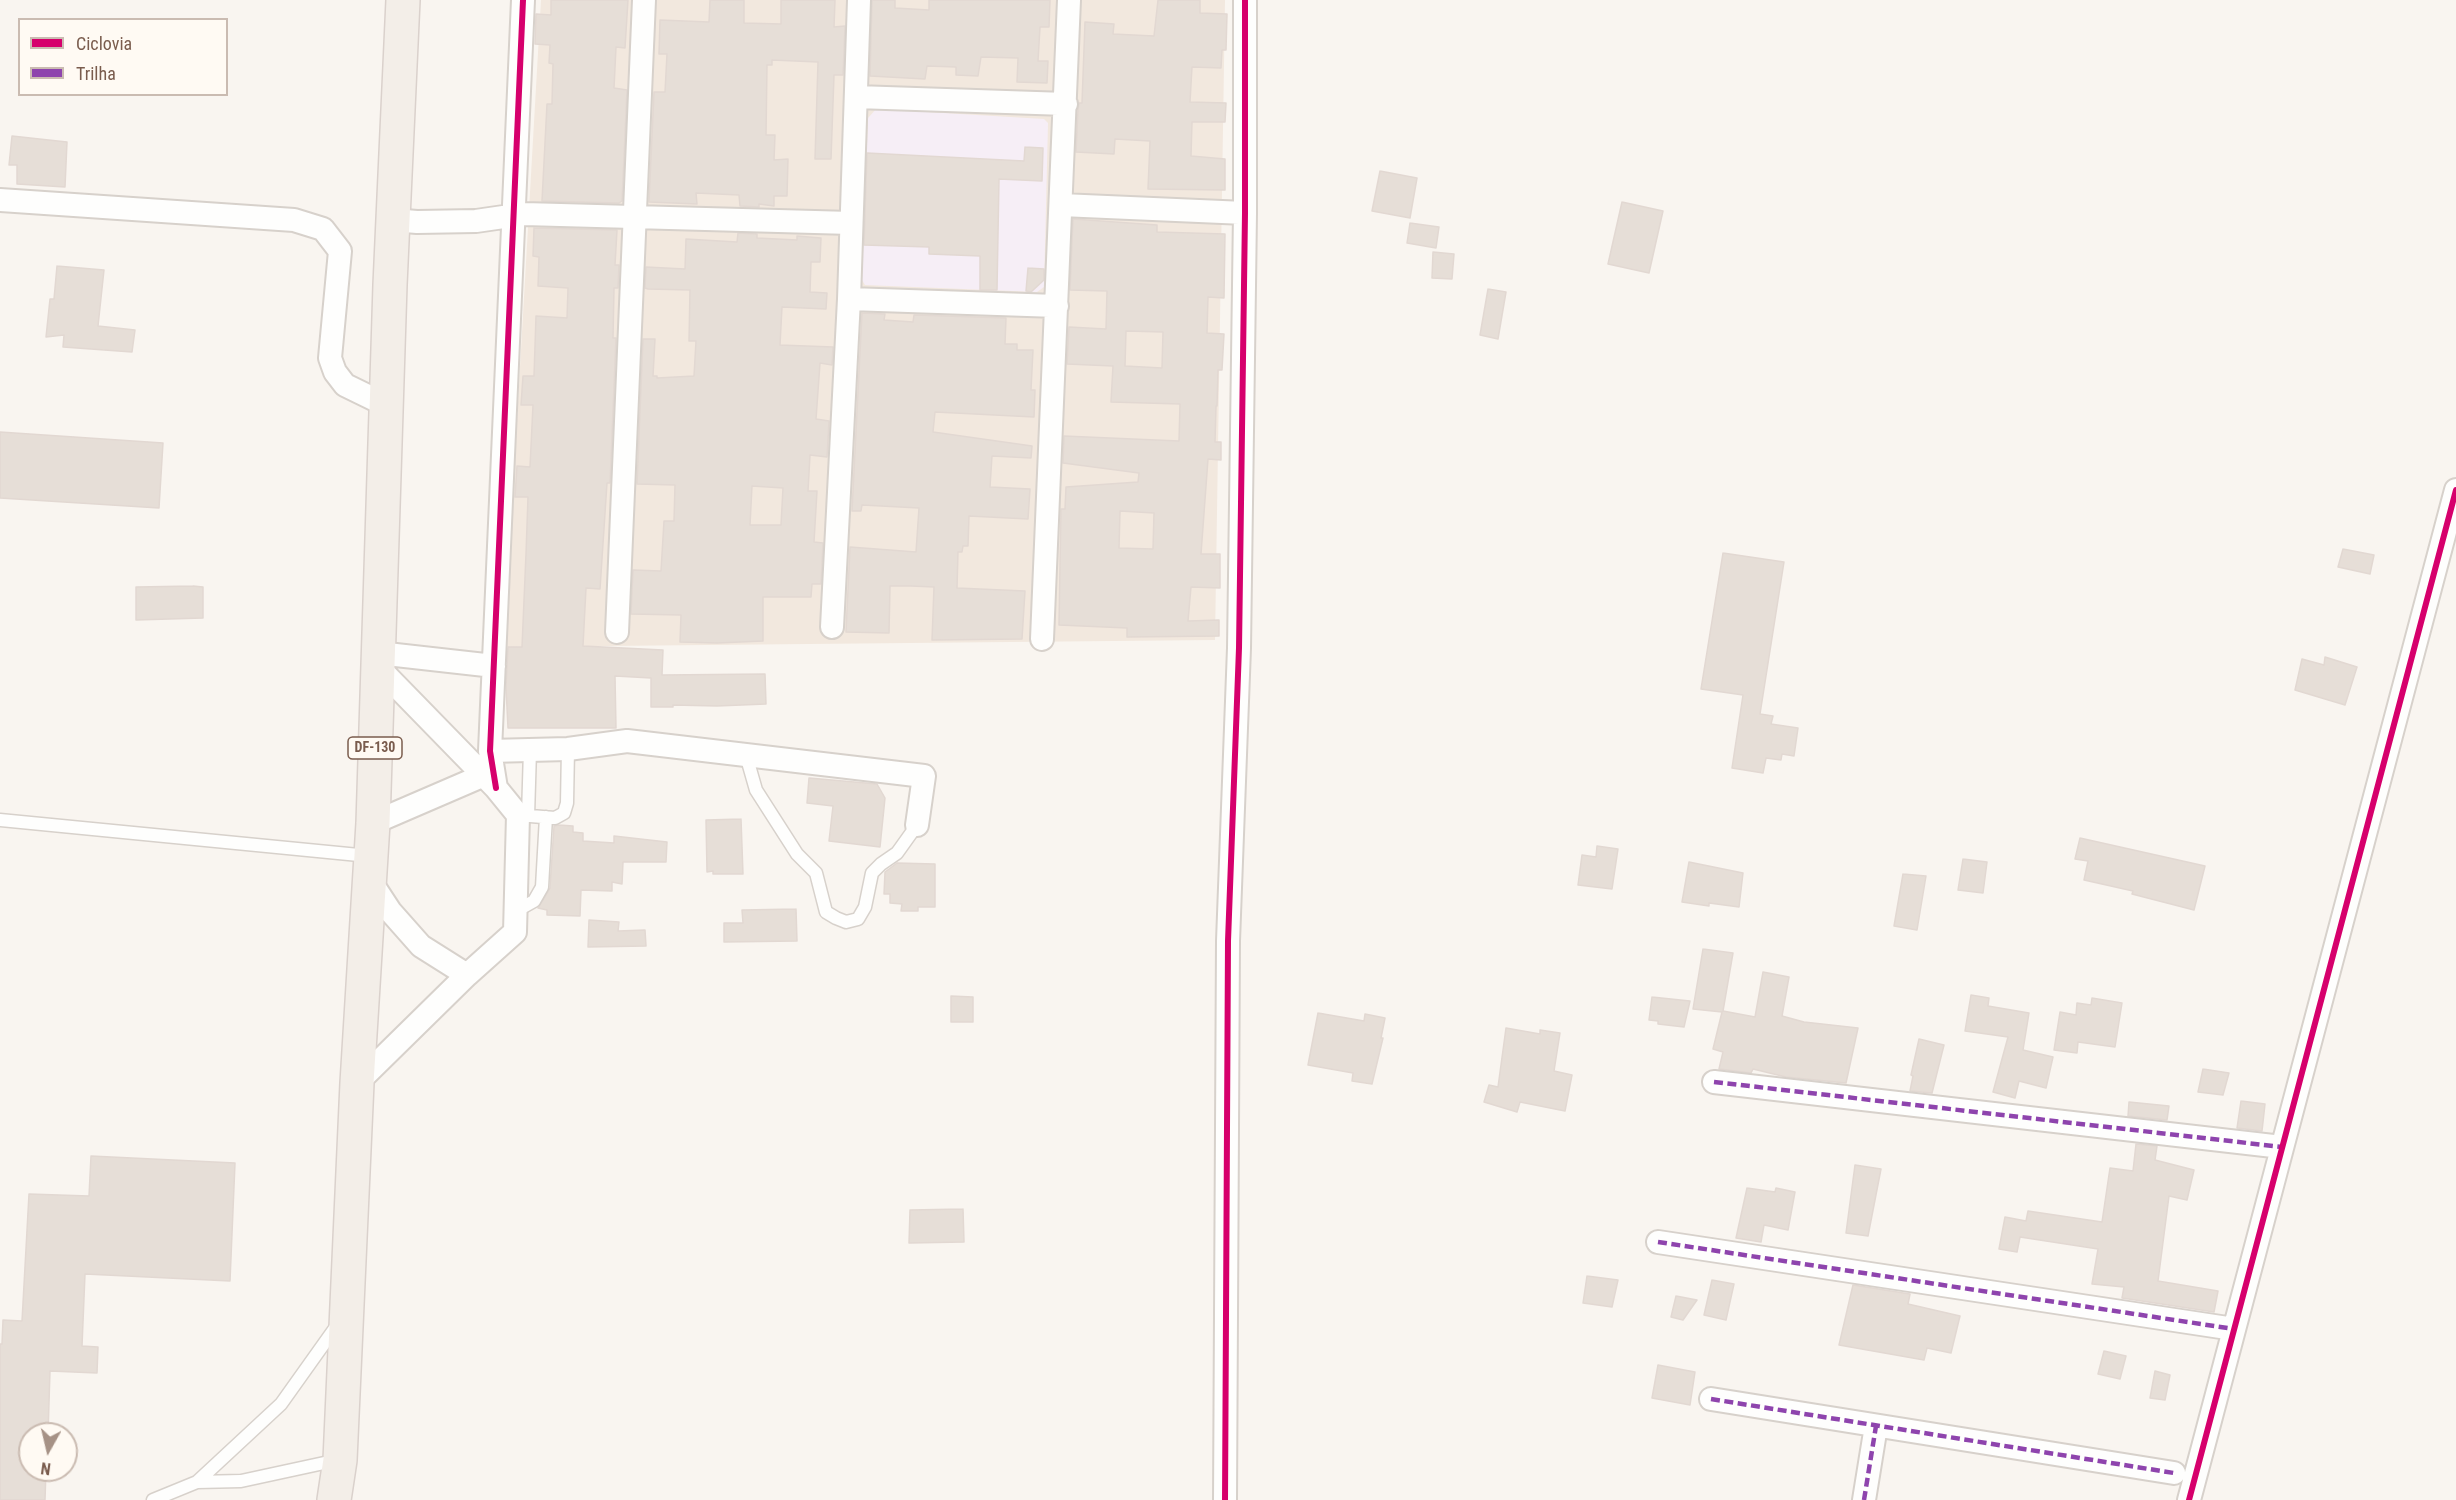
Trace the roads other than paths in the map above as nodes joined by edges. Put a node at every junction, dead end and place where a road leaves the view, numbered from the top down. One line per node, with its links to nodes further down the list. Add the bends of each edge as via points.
1 (403, 0): 14 (main road, DF-130)
2 (523, 0): 13 (street)
3 (644, 0): 12 (street)
4 (859, 0): 7 (street)
5 (1070, 0): 8 (street)
6 (1245, 0): 11 (street)
7 (856, 98): 8 (street); 15 (street)
8 (1066, 104): 10 (street)
9 (0, 200): 18 (street, via 294,220 323,229 339,251 330,358 335,372 345,385)
10 (1061, 205): 11 (street); 17 (street)
11 (1245, 213): 51 (street, via 1239,648 1228,941)
12 (635, 216): 13 (street); 15 (street); 21 (street)
13 (515, 217): 14 (street, via 439,222); 24 (street)
14 (393, 220): 18 (main road, DF-130)
15 (851, 223): 16 (street)
16 (849, 298): 17 (street); 20 (street)
17 (1057, 306): 22 (street)
18 (386, 405): 23 (main road, DF-130)
19 (2456, 490): 40 (street)
20 (832, 627)
21 (617, 632)
22 (1042, 639)
23 (378, 660): 24 (street); 29 (street); 33 (main road, DF-130)
24 (494, 666): 27 (street)
25 (568, 749): 26 (street); 28 (street, via 627,741); 31 (lane, via 564,813)
26 (530, 750): 27 (street); 30 (lane)
27 (490, 751): 29 (street)
28 (746, 755): 34 (street, via 924,776); 34 (lane, via 756,790 797,854 816,873 826,912 836,918 846,922 858,919 865,907 872,873 897,854)
29 (489, 782): 30 (street); 33 (street)
30 (523, 816): 31 (lane); 36 (street)
31 (546, 817): 36 (lane, via 542,887 534,901)
32 (0, 820): 35 (lane)
33 (373, 823): 35 (main road, DF-130)
34 (917, 825)
35 (370, 867): 37 (street, via 390,911 421,946); 39 (main road, DF-130)
36 (516, 910): 37 (street, via 515,932)
37 (467, 975): 39 (street)
38 (1714, 1082): 40 (street)
39 (357, 1083): 42 (main road, DF-130)
40 (2282, 1147): 43 (street)
41 (1658, 1242): 43 (street)
42 (346, 1313): 46 (main road, DF-130); 48 (lane, via 281,1404)
43 (2234, 1329): 53 (street)
44 (1711, 1399): 45 (street)
45 (1876, 1426): 47 (street); 52 (street)
46 (340, 1460): 48 (lane, via 242,1481); 49 (main road, DF-130)
47 (2174, 1473)
48 (197, 1482): 50 (lane)
49 (336, 1499)
50 (153, 1500)
51 (1225, 1500)
52 (1864, 1500)
53 (2189, 1500)

